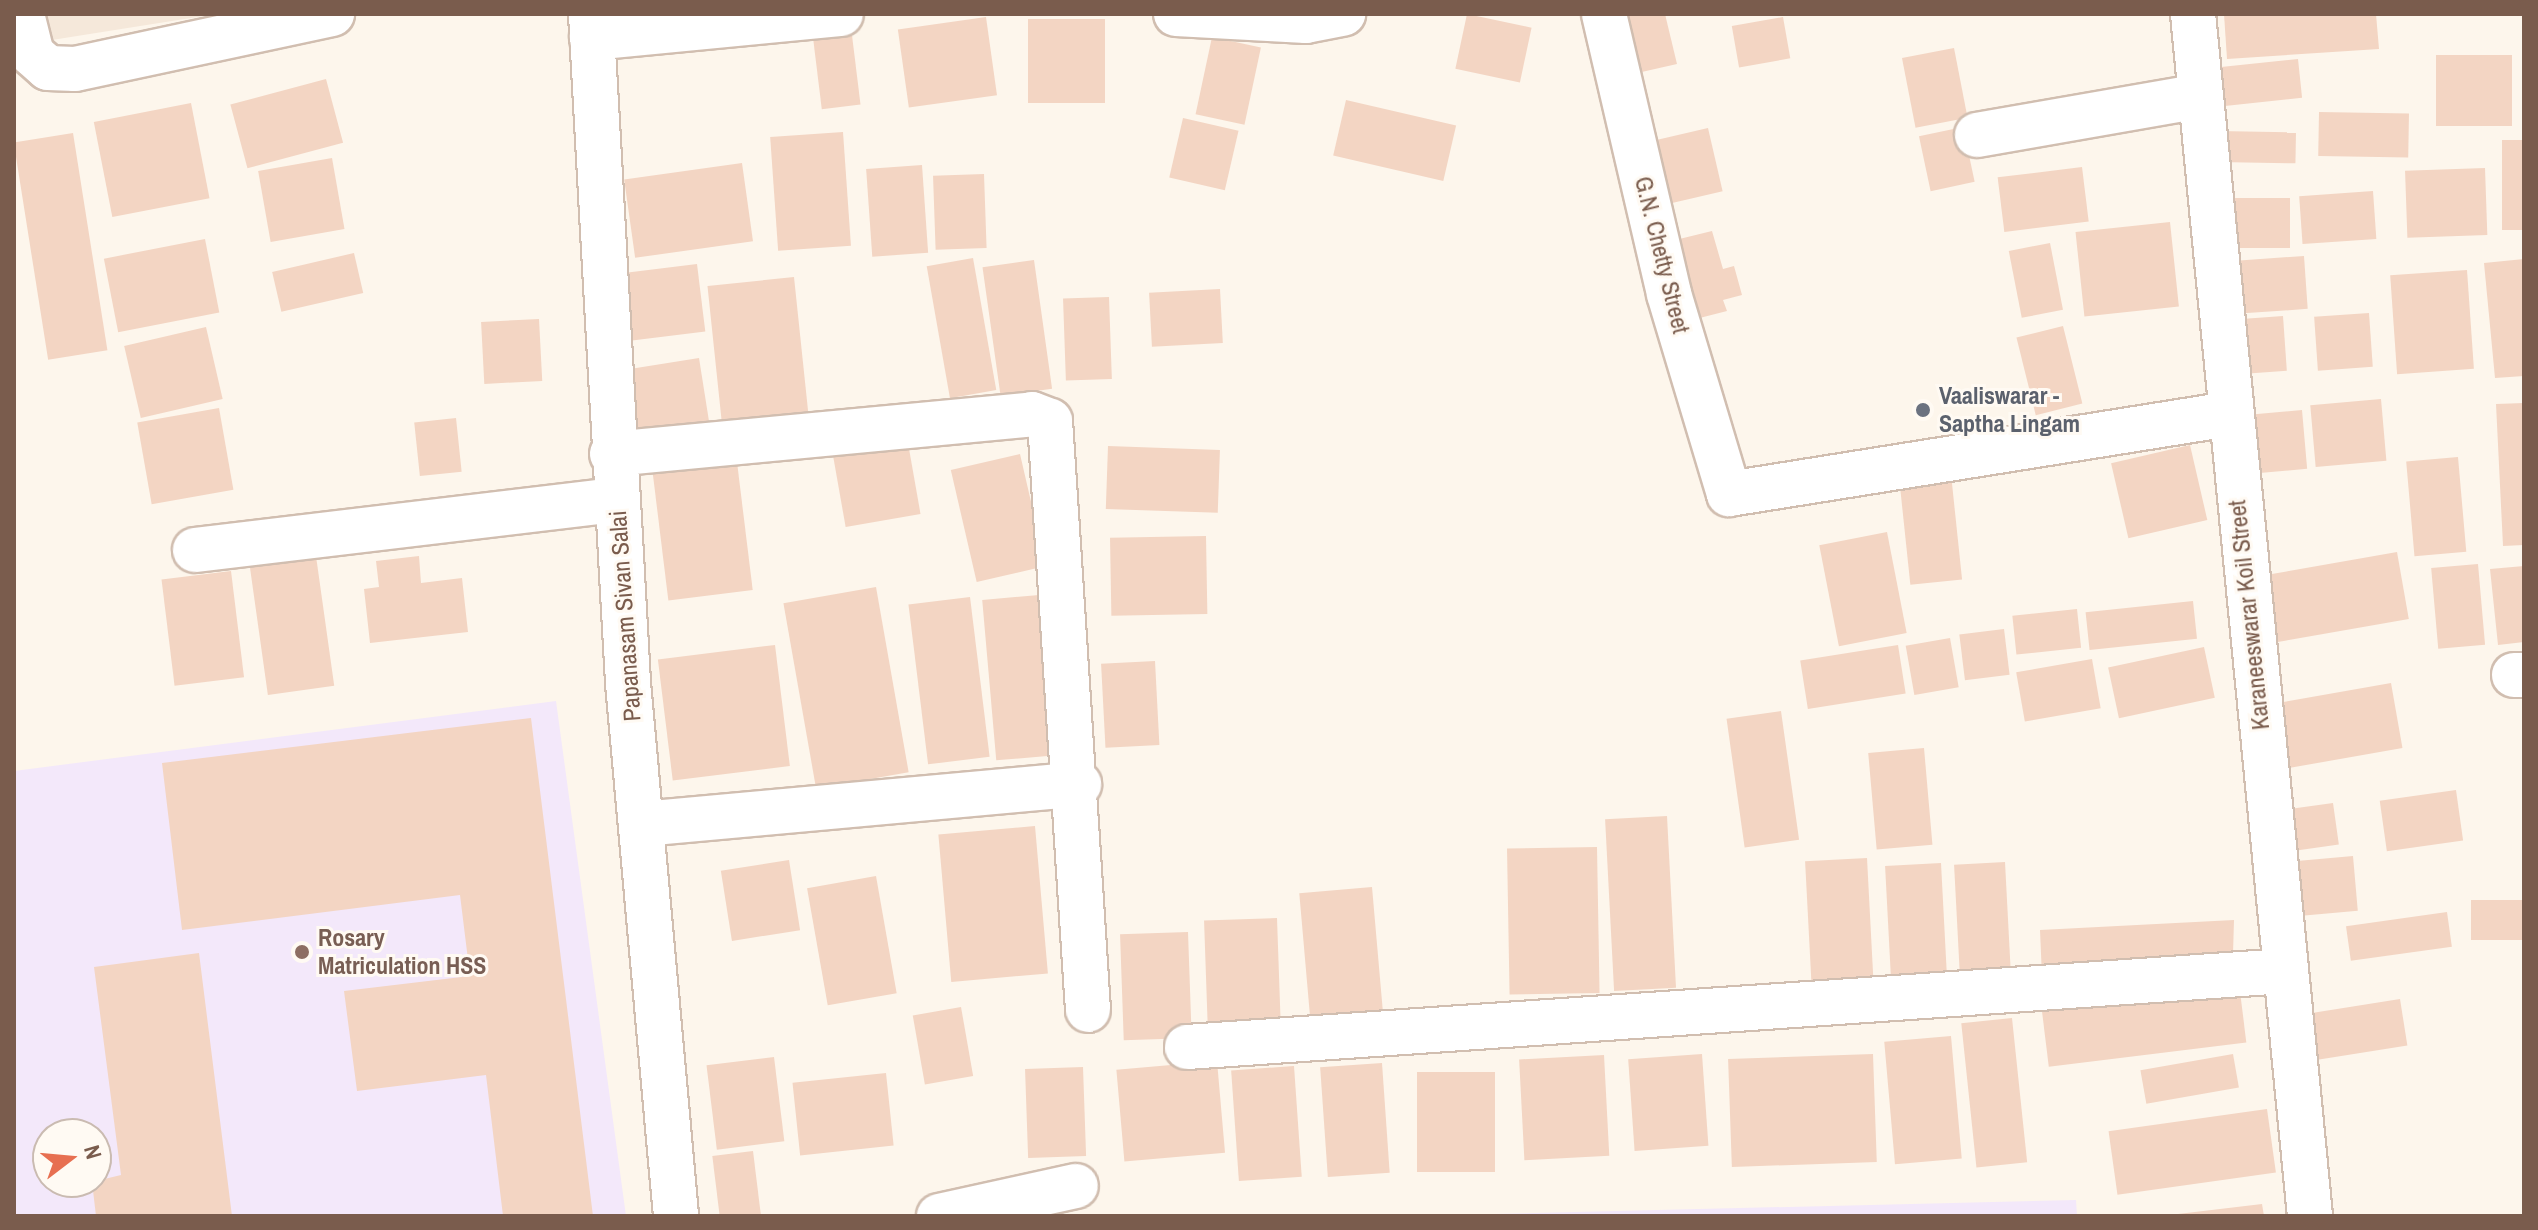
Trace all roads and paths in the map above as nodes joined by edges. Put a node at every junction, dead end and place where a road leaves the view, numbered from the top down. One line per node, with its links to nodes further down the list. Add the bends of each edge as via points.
1 (22, 14): 8 (street, via 32,54 48,68 75,69)
2 (332, 14): 8 (street)
3 (841, 14): 9 (street)
4 (1176, 14): 5 (street, via 1306,21)
5 (1343, 14)
6 (1604, 14): 12 (street, G.N. Chetty Street, via 1669,294 1729,494)
7 (2193, 14): 10 (street, Karaneeswarar Koil Street)
8 (255, 22)
9 (591, 26): 13 (street, Papanasam Sivan Salai)
10 (2200, 96): 11 (street); 12 (street, Karaneeswarar Koil Street)
11 (1977, 135)
12 (2229, 414): 18 (street, Karaneeswarar Koil Street)
13 (612, 454): 14 (street, Papanasam Sivan Salai); 16 (street, via 1032,414 1050,421)
14 (617, 500): 15 (street); 17 (street, Papanasam Sivan Salai)
15 (195, 550)
16 (1079, 784): 17 (street); 19 (street)
17 (642, 824): 22 (street, Papanasam Sivan Salai)
18 (2284, 971): 20 (street); 24 (street, Karaneeswarar Koil Street)
19 (1088, 1010)
20 (1187, 1047)
21 (1076, 1186): 23 (street)
22 (676, 1216)
23 (939, 1216)
24 (2310, 1216)

